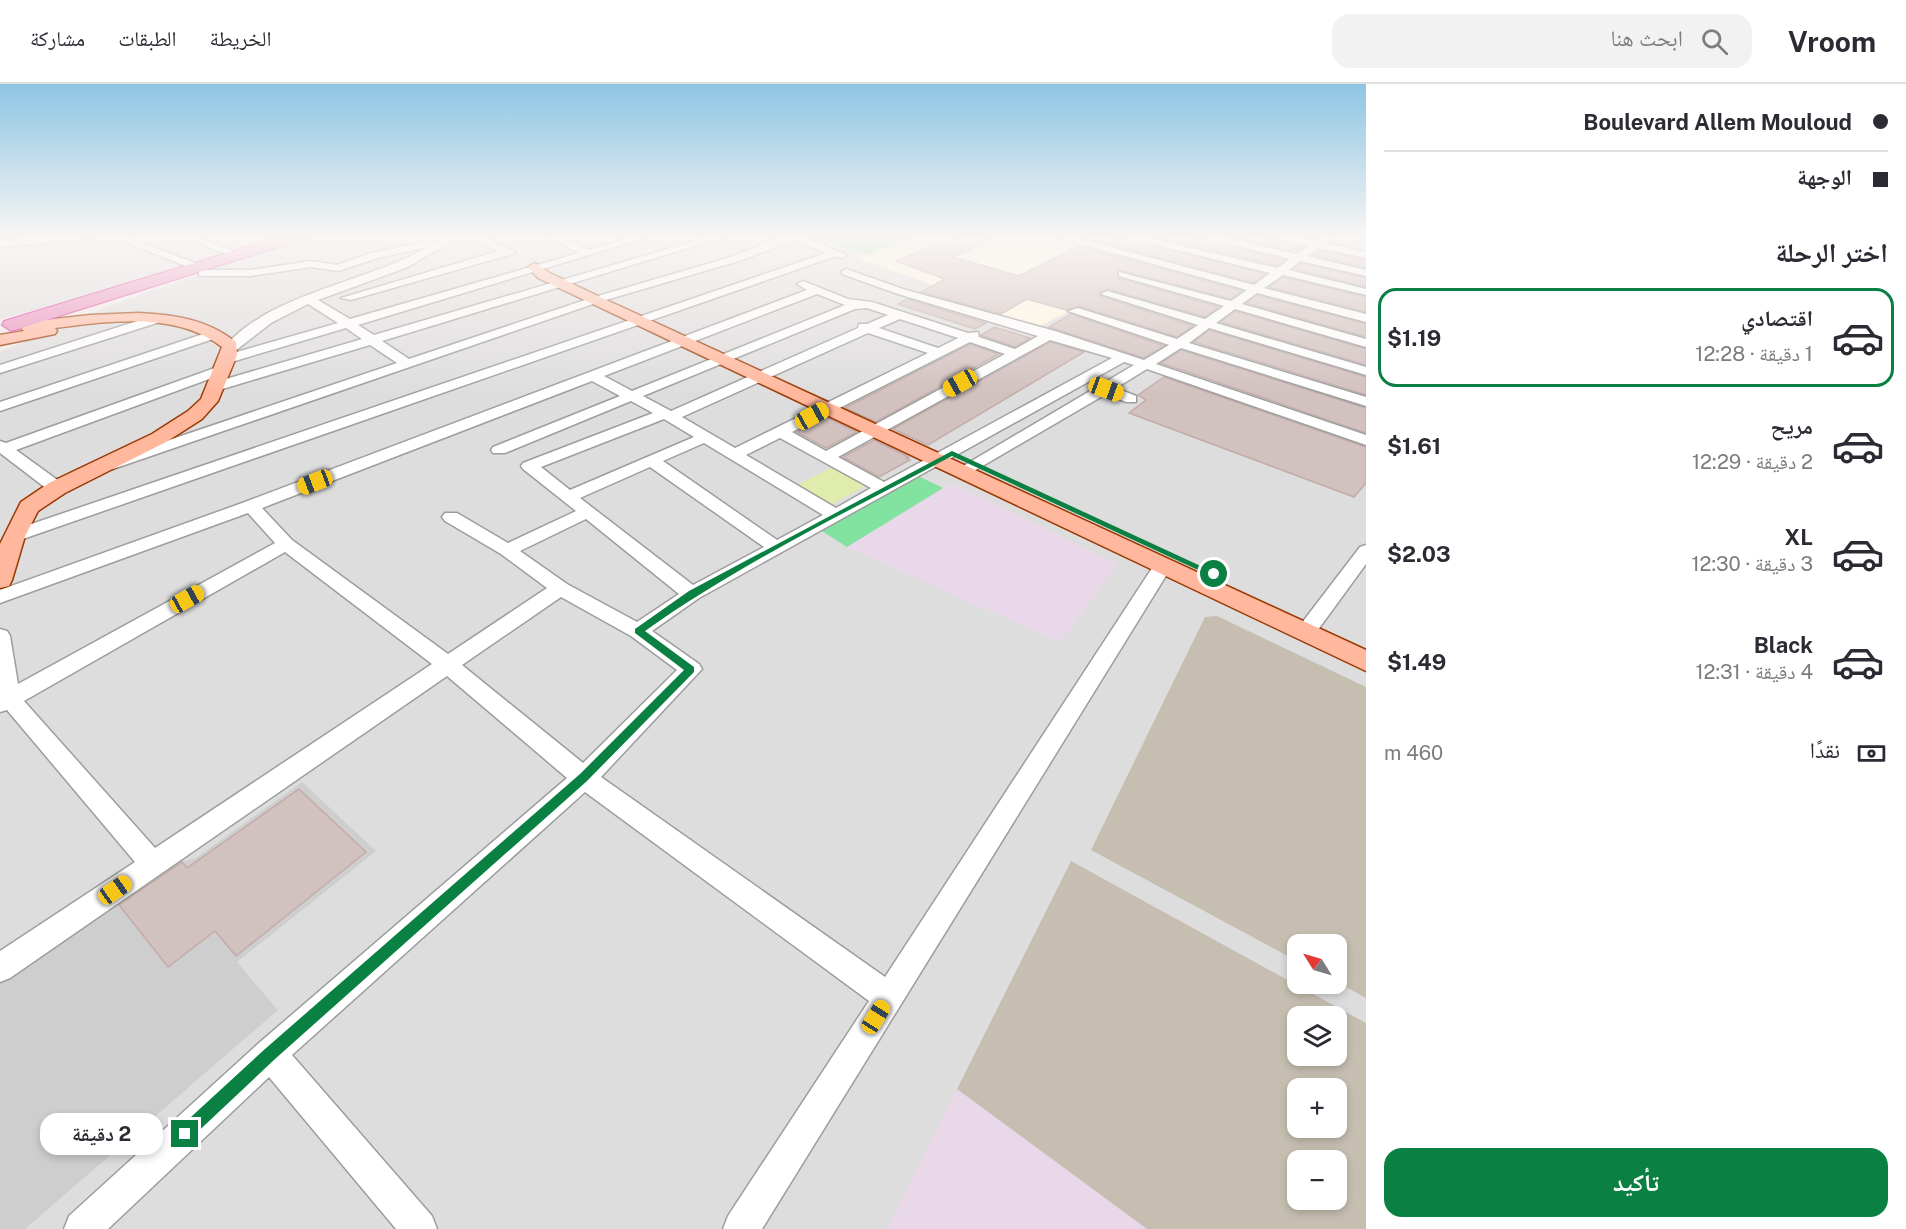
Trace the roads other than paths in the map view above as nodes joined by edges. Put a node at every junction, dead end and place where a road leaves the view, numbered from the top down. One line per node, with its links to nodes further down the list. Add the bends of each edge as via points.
1 (146, 288): 39 (highway)
2 (150, 288): 24 (highway)
3 (339, 288): 19 (street)
4 (397, 288): 22 (street)
5 (440, 288): 35 (street)
6 (548, 288): 44 (street)
7 (583, 288): 18 (main road)
8 (635, 288): 18 (street)
9 (732, 288): 28 (street)
10 (811, 288): 43 (street)
11 (813, 288): 20 (street, via 846,302)
12 (887, 288): 23 (street)
13 (1175, 288): 21 (street)
14 (1351, 288): 16 (street)
15 (1257, 289): 21 (street); 29 (street)
16 (1366, 292)
17 (1107, 294): 37 (street)
18 (603, 298): 28 (main road); 52 (street)
19 (308, 300): 22 (street); 34 (street)
20 (868, 304): 26 (street); 27 (street)
21 (1234, 305): 37 (street); 45 (street)
22 (322, 306): 34 (street); 35 (street)
23 (955, 307): 32 (street); 36 (street)
24 (83, 311): 33 (highway); 39 (highway)
25 (1074, 311): 46 (street)
26 (898, 315): 36 (street); 38 (street)
27 (829, 316): 38 (street); 50 (street)
28 (644, 318): 43 (main road); 87 (street)
29 (1366, 318)
30 (156, 319): 31 (main road); 40 (main road, via 198,326); 54 (street)
31 (128, 320): 33 (main road); 39 (main road)
32 (1001, 320): 41 (street); 42 (street)
33 (103, 321): 39 (main road)
34 (266, 321): 51 (street, via 249,330)
35 (346, 322): 44 (street); 51 (street)
36 (929, 324): 42 (street)
37 (1208, 324): 46 (street); 55 (street)
38 (869, 329): 47 (street); 57 (street)
39 (11, 331)
40 (216, 334): 51 (main road); 66 (street)
41 (1051, 334): 48 (street); 49 (street)
42 (969, 337): 47 (street); 48 (street)
43 (688, 338): 50 (main road); 56 (street)
44 (372, 340): 52 (street); 58 (street)
45 (1366, 343)
46 (1179, 344): 53 (street); 64 (street)
47 (937, 352): 65 (street)
48 (1015, 352): 68 (street)
49 (1123, 357): 53 (street); 60 (street)
50 (730, 358): 57 (main road); 61 (street)
51 (227, 359): 58 (main road); 72 (street)
52 (409, 364): 79 (street)
53 (1145, 365): 59 (street); 71 (street)
54 (0, 369)
55 (1366, 371)
56 (592, 375): 61 (street); 83 (street)
57 (766, 375): 65 (main road); 67 (street)
58 (214, 387): 79 (main road, via 209,401 195,415 159,438)
59 (1106, 389): 62 (street); 63 (street)
60 (1062, 390): 62 (street); 76 (street)
61 (633, 396): 67 (street); 73 (street)
62 (1088, 399): 78 (street)
63 (1131, 399)
64 (1366, 402)
65 (832, 404): 68 (main road); 69 (street)
66 (0, 407)
67 (668, 415): 70 (street); 82 (street, via 529,466)
68 (881, 427): 75 (street); 76 (main road)
69 (782, 433): 74 (street); 75 (street)
70 (706, 437): 74 (street); 77 (street)
71 (1366, 440)
72 (2, 448): 80 (street)
73 (500, 450)
74 (736, 454): 85 (street)
75 (826, 457): 81 (street)
76 (945, 457): 78 (main road); 81 (street)
77 (652, 461): 82 (street); 89 (street)
78 (969, 467): 92 (main road)
79 (90, 472): 80 (main road)
80 (57, 488): 87 (main road, via 29,507)
81 (885, 489): 85 (street)
82 (568, 497): 84 (street)
83 (251, 506): 88 (street); 96 (street)
84 (588, 512): 90 (street); 95 (street)
85 (838, 516): 89 (street)
86 (451, 517): 90 (street)
87 (14, 536): 93 (main road)
88 (286, 544): 102 (street); 103 (street)
89 (777, 548): 95 (street)
90 (507, 550): 94 (street)
91 (1366, 550): 97 (street)
92 (1167, 560): 97 (main road); 107 (street)
93 (0, 580)
94 (560, 588): 98 (street); 102 (street)
95 (692, 594): 98 (street)
96 (0, 597)
97 (1310, 626): 100 (main road); 101 (main road)
98 (638, 631): 104 (street, via 691,669)
99 (0, 636): 103 (street)
100 (1366, 641)
101 (1366, 661)
102 (447, 664): 104 (street); 105 (street)
103 (5, 701): 105 (street)
104 (584, 778): 107 (street); 108 (street)
105 (153, 864): 106 (street)
106 (0, 968)
107 (888, 997): 111 (street)
108 (270, 1054): 109 (street); 110 (street)
109 (82, 1229)
110 (418, 1229)
111 (741, 1229)

